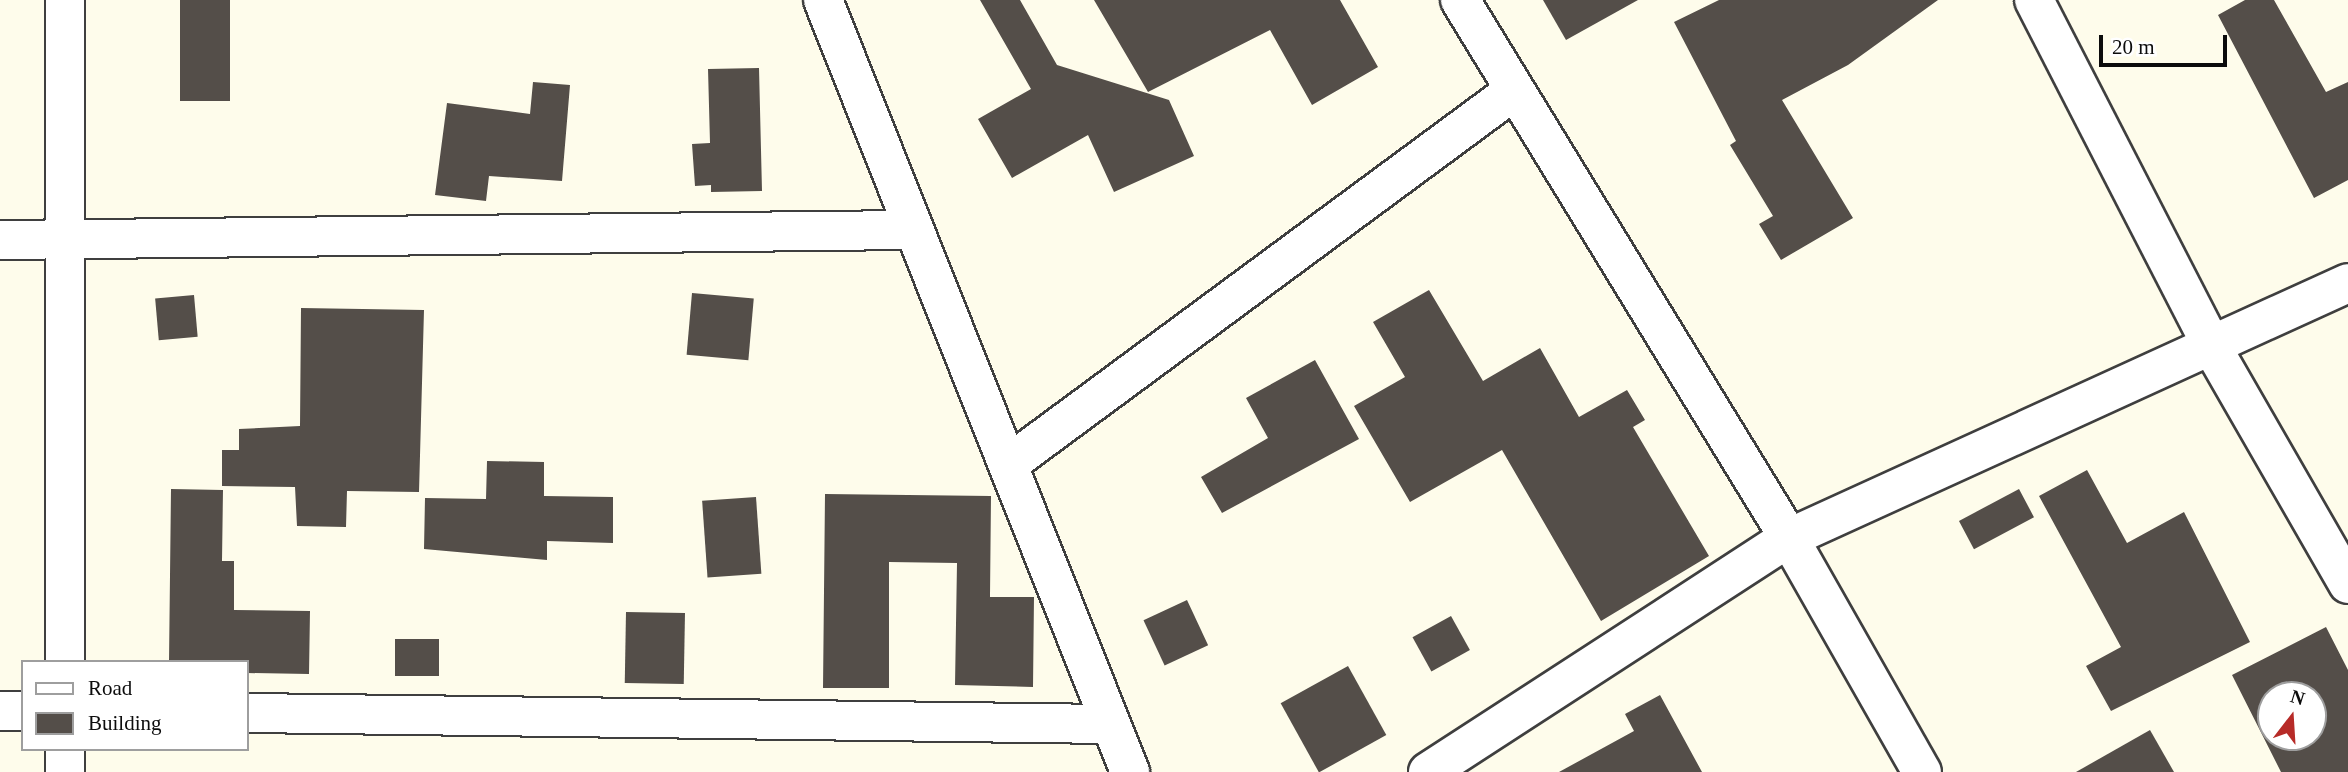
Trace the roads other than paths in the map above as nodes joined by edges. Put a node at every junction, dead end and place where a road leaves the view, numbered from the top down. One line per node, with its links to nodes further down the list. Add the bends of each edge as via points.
1 (65, 0): 8 (street)
2 (823, 0): 6 (street)
3 (1460, 0): 5 (street)
4 (2034, 0): 10 (street)
5 (1511, 93): 11 (street); 12 (street)
6 (913, 230): 8 (street); 11 (street)
7 (0, 240): 8 (street)
8 (66, 240): 14 (street)
9 (2348, 283): 10 (street)
10 (2213, 349): 12 (street); 13 (street)
11 (1010, 463): 18 (street)
12 (1789, 538): 22 (street); 23 (street)
13 (2348, 584)
14 (65, 660)
15 (0, 711): 16 (street)
16 (21, 711)
17 (248, 713): 18 (street)
18 (1106, 724): 21 (street)
19 (65, 751): 20 (street)
20 (65, 772)
21 (1130, 772)
22 (1428, 772)
23 (1922, 772)

